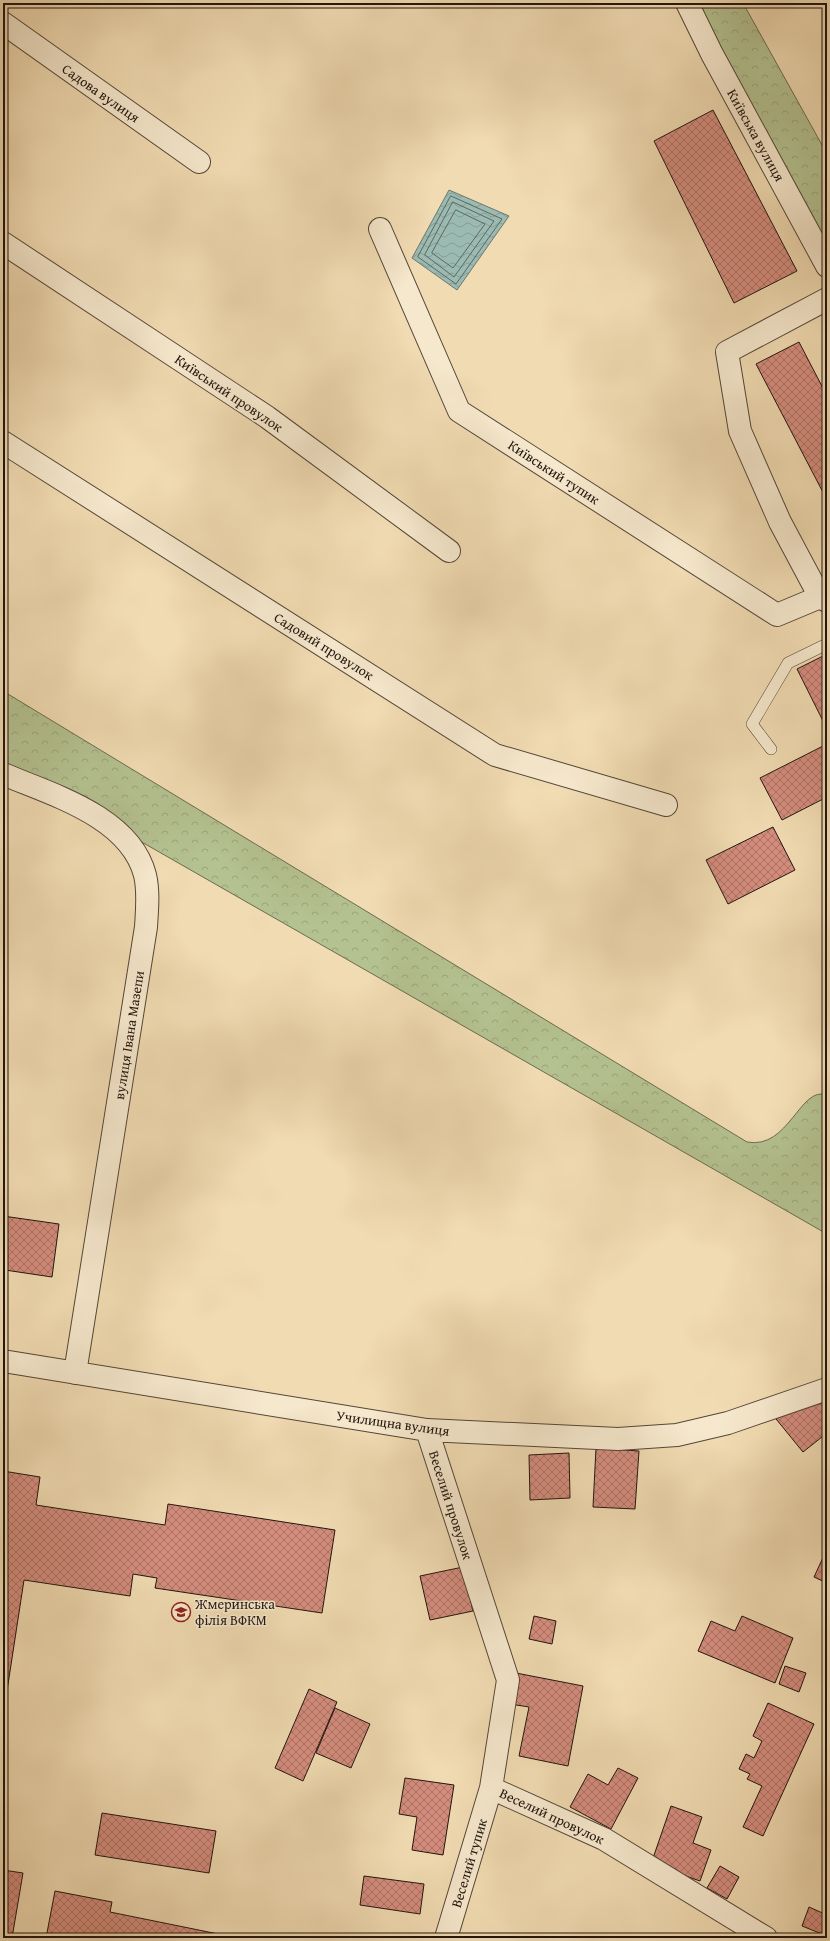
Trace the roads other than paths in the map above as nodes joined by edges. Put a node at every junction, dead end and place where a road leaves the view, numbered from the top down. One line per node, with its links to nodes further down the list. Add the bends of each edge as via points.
1 (687, 3): 6 (street, Київська вулиця)
2 (3, 23): 3 (street, Садова вулиця)
3 (199, 162)
4 (380, 229): 10 (street, Київський тупик, via 459,411 777,615)
5 (3, 243): 9 (street, Київський провулок, via 267,417)
6 (827, 266)
7 (827, 299): 10 (street, via 727,352 740,432 780,522)
8 (3, 442): 14 (street, Садовий провулок, via 495,755)
9 (449, 551)
10 (824, 599)
11 (827, 644): 12 (lane, via 788,663 752,724)
12 (771, 749)
13 (3, 774): 16 (street, вулиця Івана Мазепи, via 84,809 110,824 134,849 145,875 146,927)
14 (666, 805)
15 (3, 1361): 16 (street, Училищна вулиця)
16 (75, 1373): 18 (street, Училищна вулиця)
17 (827, 1389): 18 (street, Училищна вулиця, via 728,1423 677,1435 618,1439)
18 (427, 1430): 19 (street, Веселий провулок, via 508,1680)
19 (491, 1788): 20 (street, Веселий тупик); 21 (street, Веселий провулок, via 604,1839)
20 (446, 1938)
21 (766, 1938)

